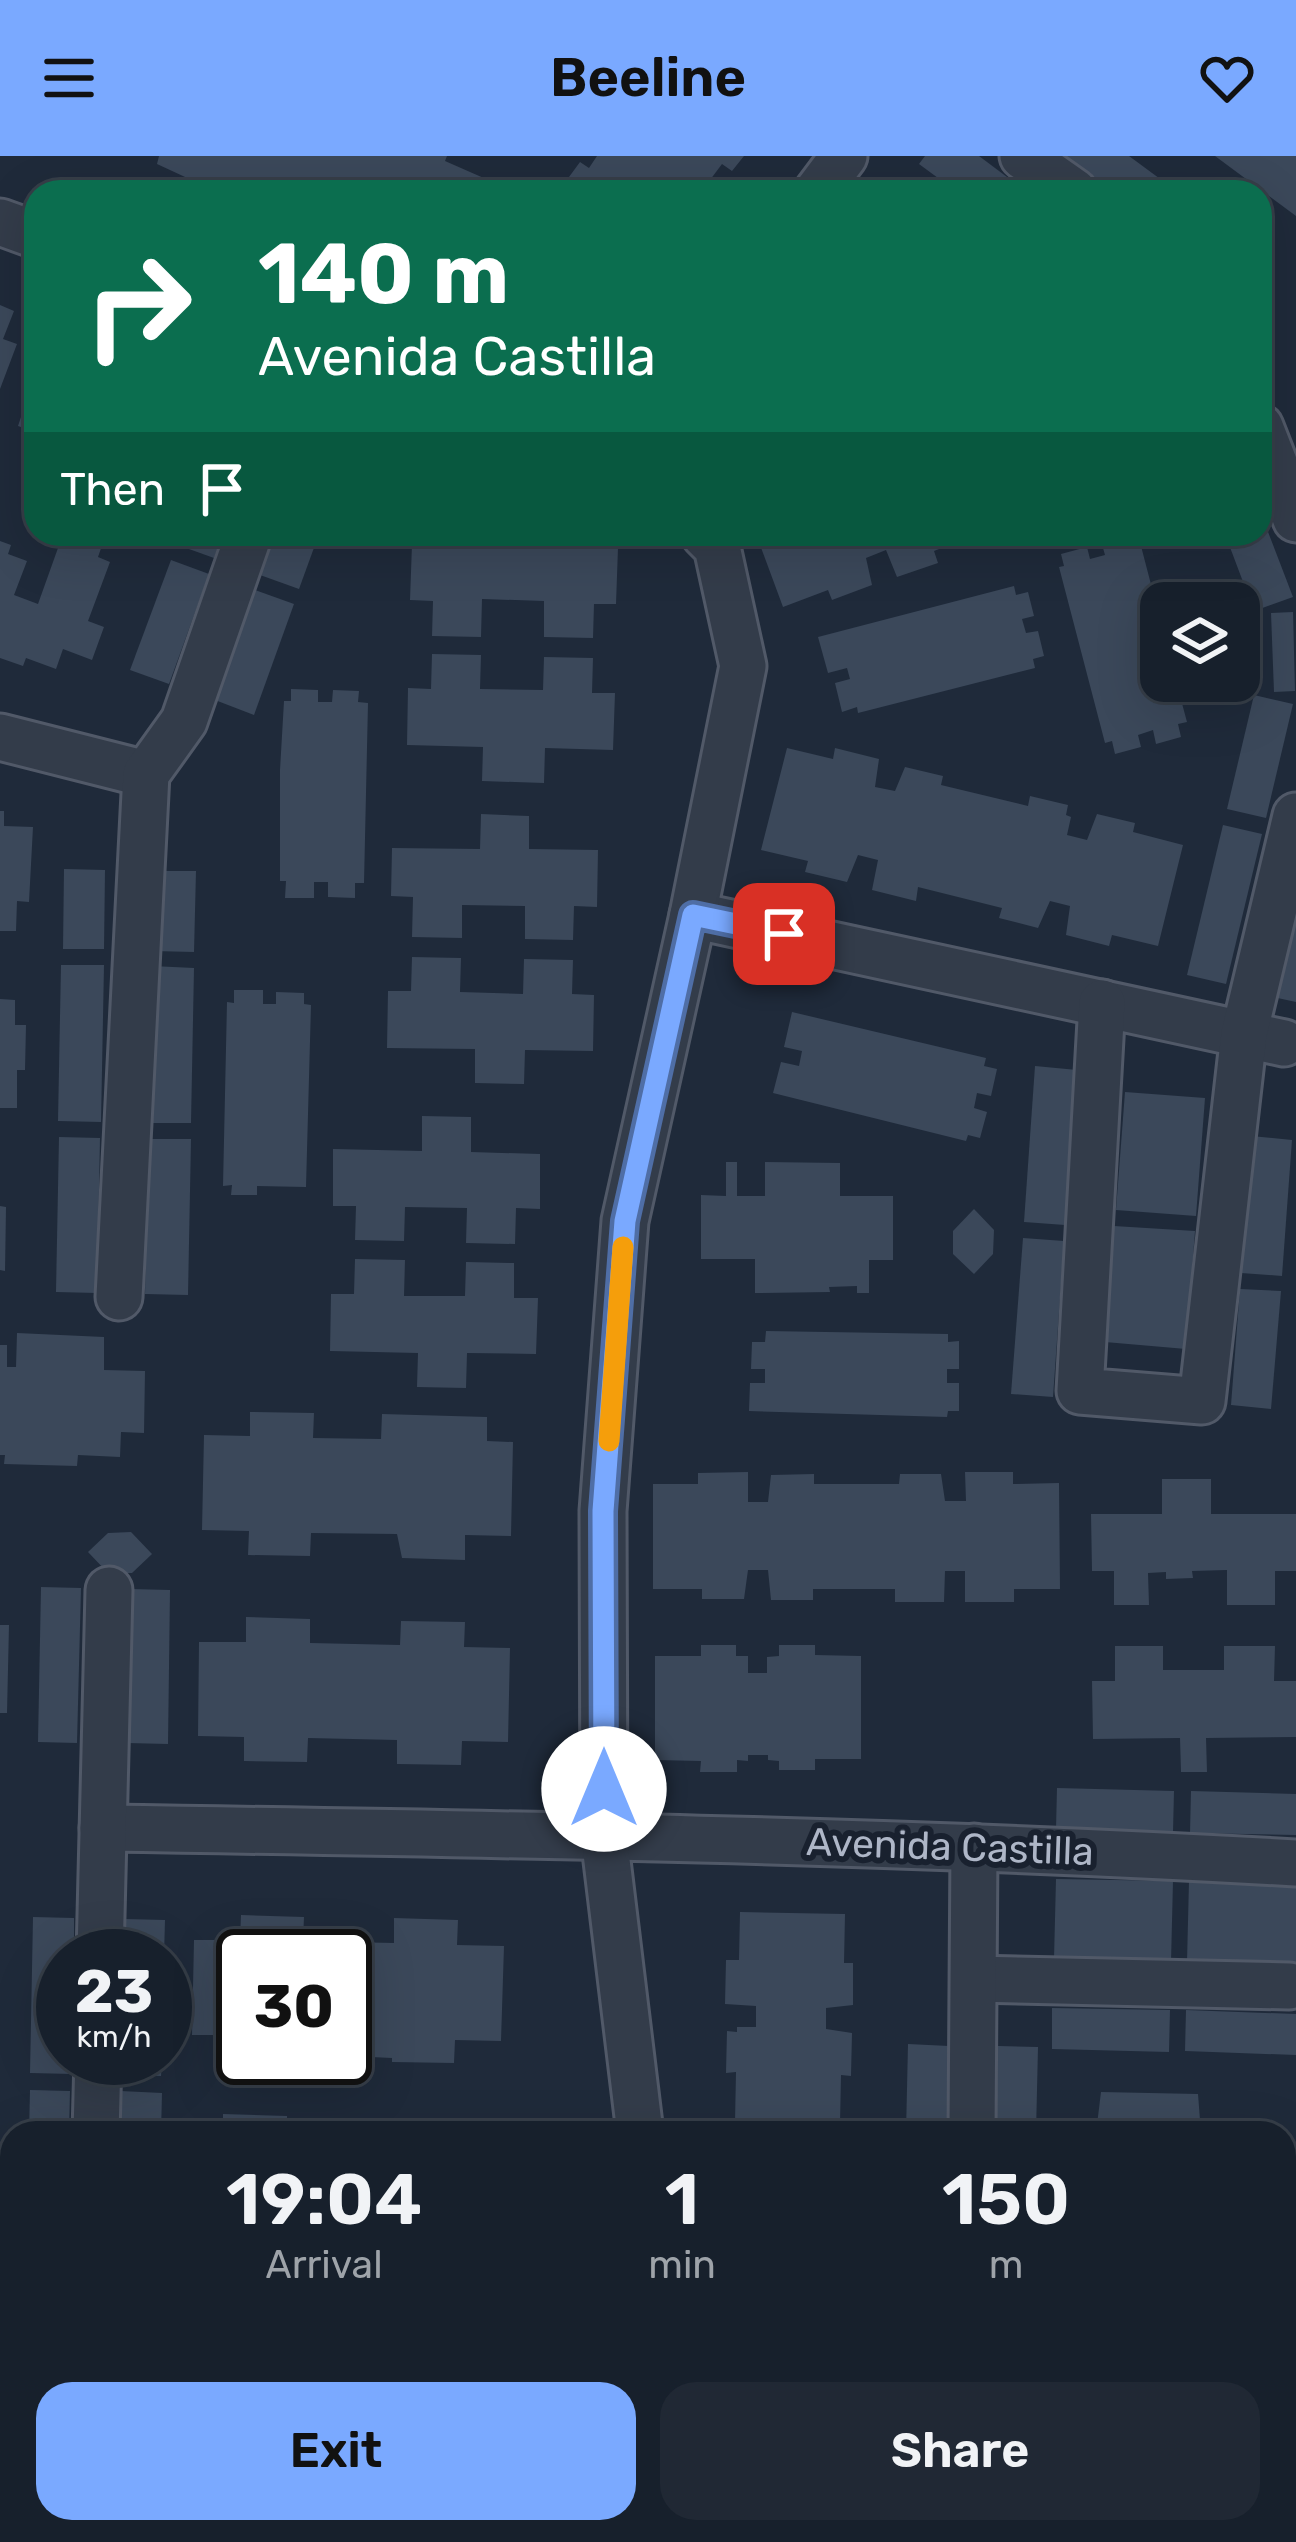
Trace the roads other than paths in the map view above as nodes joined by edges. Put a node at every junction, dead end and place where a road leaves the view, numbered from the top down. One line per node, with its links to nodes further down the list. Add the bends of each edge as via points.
1 (1024, 156): 2 (street)
2 (1057, 180)
3 (1272, 458): 4 (street)
4 (1296, 519)
5 (245, 546): 8 (street, via 184,722)
6 (716, 546): 10 (street, via 743,666)
7 (0, 737): 8 (street)
8 (146, 774): 13 (street)
9 (1296, 816): 12 (street)
10 (693, 915): 11 (street); 16 (street, via 625,1221 603,1511)
11 (1102, 1003): 12 (street); 12 (street, via 1083,1394 1204,1399)
12 (1264, 1039)
13 (119, 1297)
14 (109, 1590): 15 (street)
15 (103, 1828): 16 (street, Avenida Castilla); 19 (street)
16 (604, 1836): 17 (street, Avenida Castilla); 24 (street)
17 (974, 1846): 18 (street, Avenida Castilla); 20 (street)
18 (1296, 1863)
19 (101, 1929)
20 (974, 1978): 21 (street); 25 (street)
21 (1289, 1986)
22 (97, 2085): 23 (street)
23 (96, 2121)
24 (639, 2121)
25 (972, 2121)

